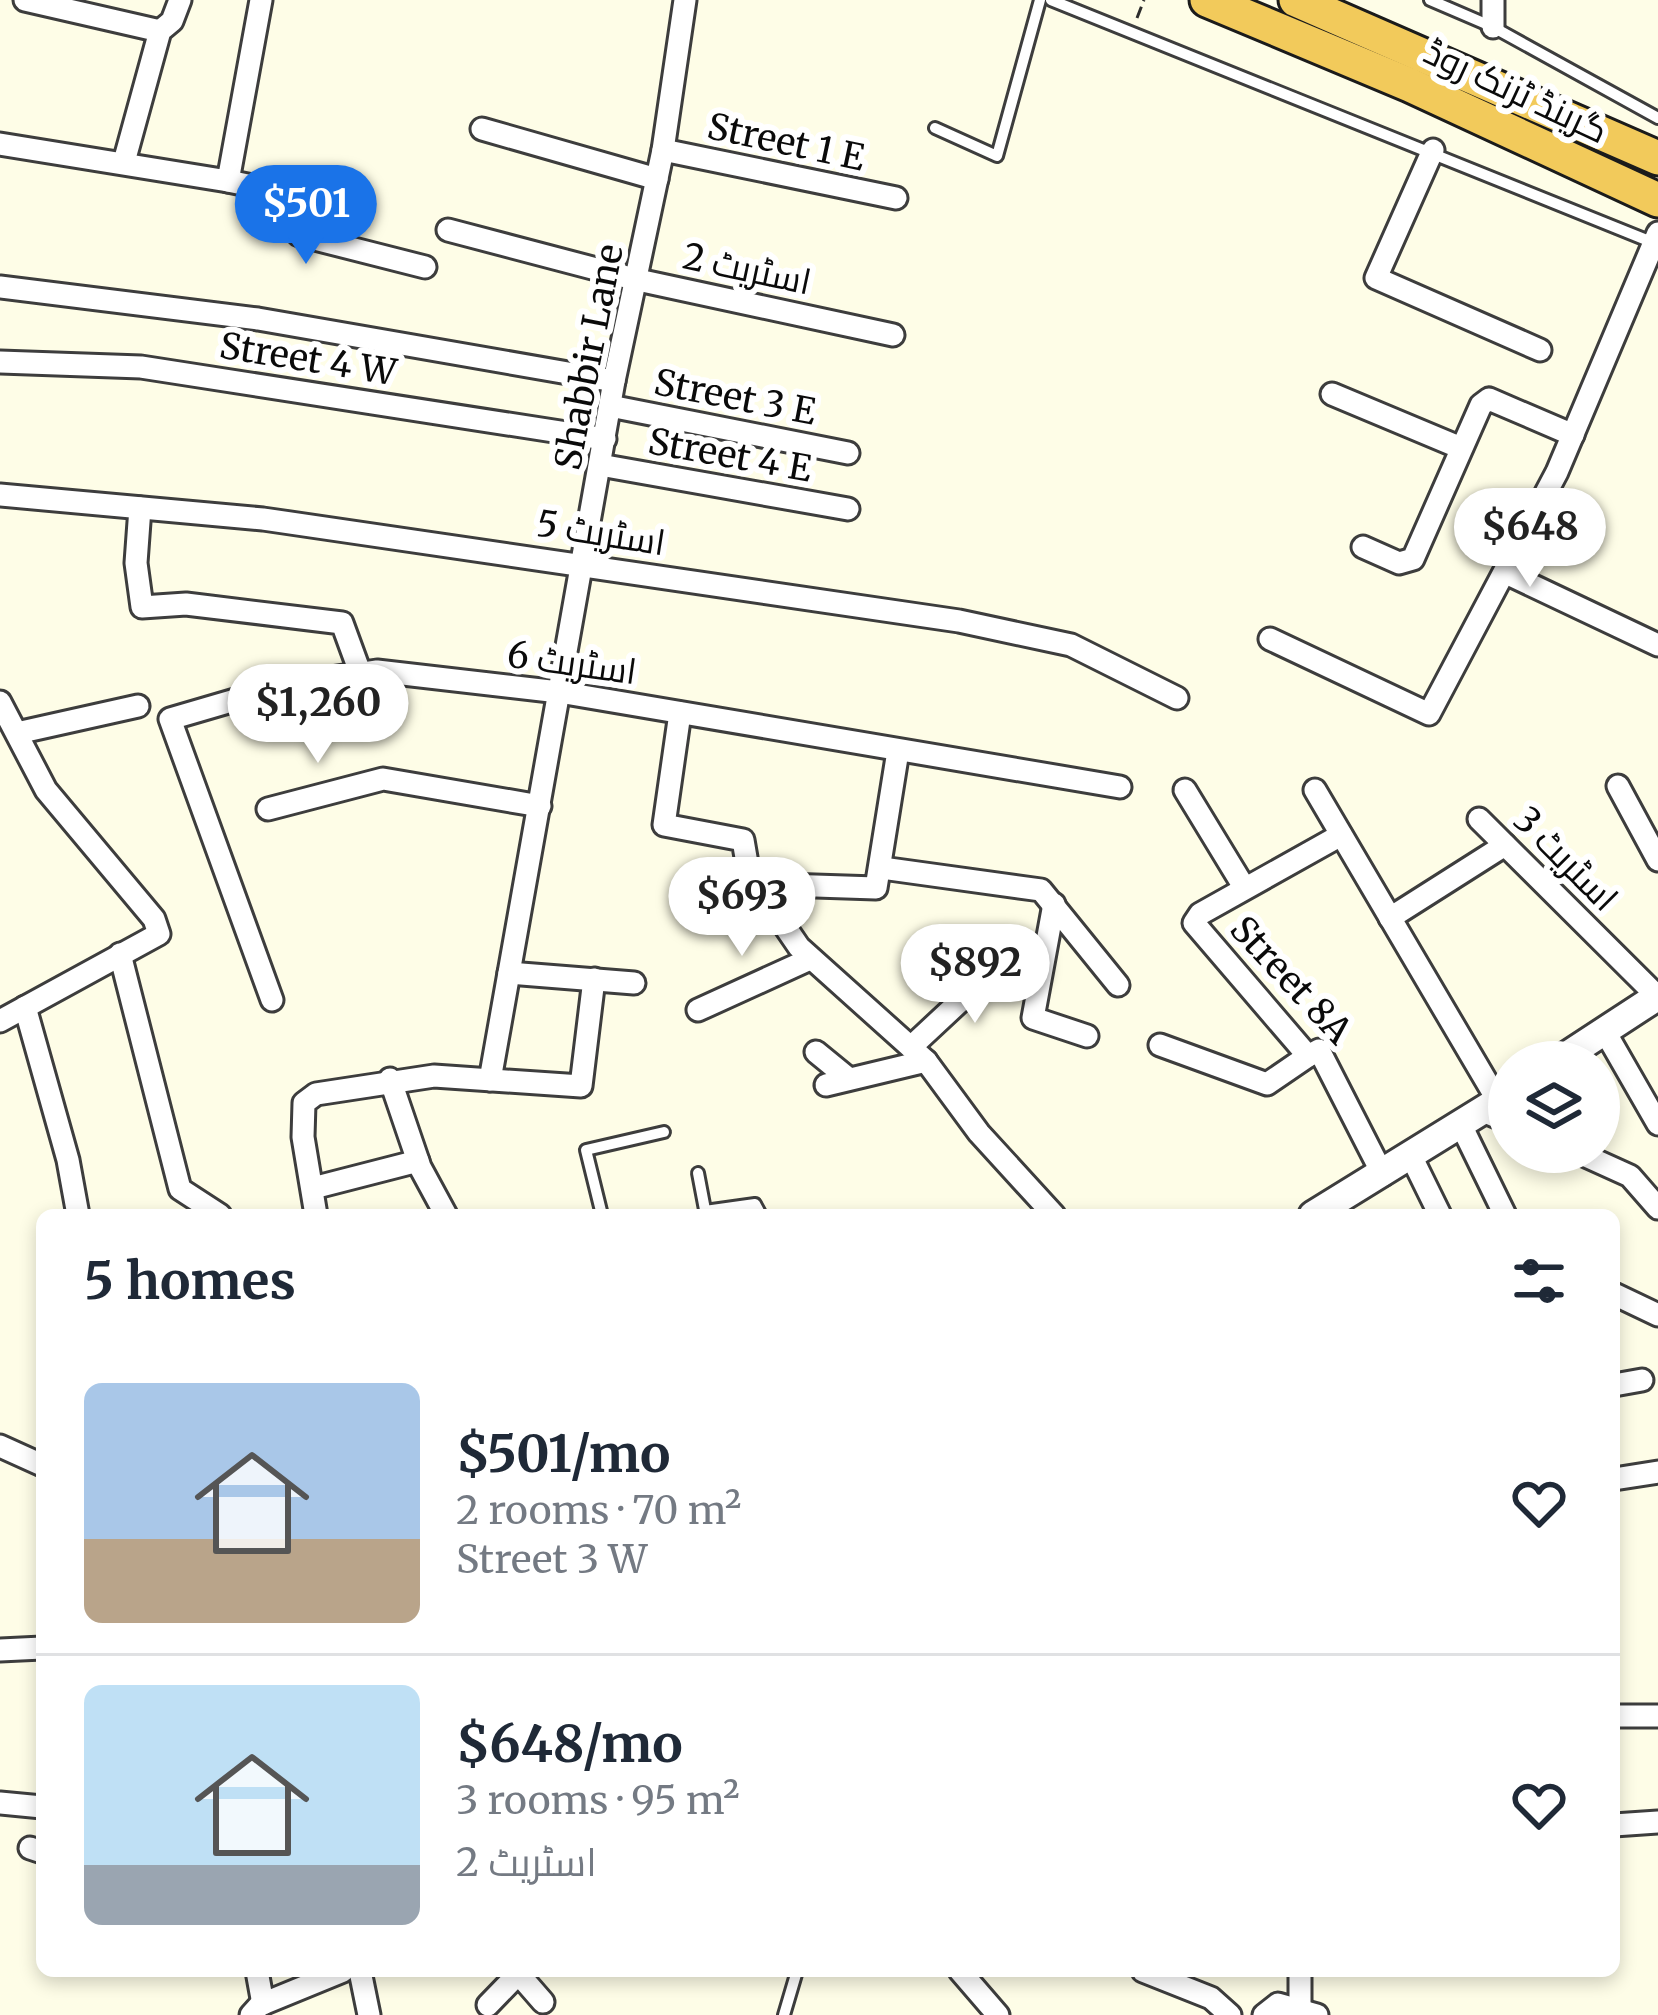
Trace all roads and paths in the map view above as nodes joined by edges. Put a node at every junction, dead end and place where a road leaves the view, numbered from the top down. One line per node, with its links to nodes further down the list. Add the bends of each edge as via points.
1 (25, 0): 14 (street)
2 (179, 0): 14 (street)
3 (261, 0): 24 (street)
4 (686, 0): 19 (street, Shabbir Lane)
5 (1040, 0): 16 (lane, via 997,156)
6 (1051, 0): 20 (lane)
7 (1144, 0): 12 (path)
8 (1207, 0): 26 (highway, گرینڈ ٹرنک روڈ)
9 (1296, 0): 21 (highway, گرینڈ ٹرنک روڈ)
10 (1430, 0): 13 (lane)
11 (1493, 0): 13 (street)
12 (1135, 24)
13 (1493, 27): 15 (lane)
14 (160, 31): 22 (street)
15 (1658, 118)
16 (935, 128)
17 (482, 129): 23 (street)
18 (0, 144): 22 (street)
19 (663, 150): 23 (street, Shabbir Lane); 25 (street, Street 1 E)
20 (1433, 150): 28 (lane); 33 (street, via 1376,278)
21 (1658, 158)
22 (124, 162): 24 (street)
23 (657, 178): 30 (street, Shabbir Lane)
24 (229, 182): 29 (street, via 300,196 298,235)
25 (896, 198)
26 (1658, 200)
27 (448, 230): 30 (street, اسٹریٹ 2)
28 (1656, 238): 38 (street)
29 (425, 267)
30 (638, 280): 32 (street, اسٹریٹ 2); 35 (street, Shabbir Lane)
31 (0, 287): 35 (street, via 258,320)
32 (893, 335)
33 (1540, 350)
34 (0, 362): 39 (street, Street 4 W, via 141,367)
35 (614, 381): 37 (street, Shabbir Lane)
36 (1332, 394): 40 (street)
37 (610, 406): 39 (street, Shabbir Lane); 41 (street, Street 3 E)
38 (1573, 435): 40 (street, via 1489,399); 48 (street)
39 (605, 439): 42 (street, Shabbir Lane)
40 (1461, 448): 46 (street, via 1413,559 1399,563)
41 (848, 453)
42 (600, 465): 45 (street, Street 4 E); 47 (street, Shabbir Lane)
43 (0, 495): 44 (street, اسٹریٹ 5)
44 (140, 508): 47 (street, اسٹریٹ 5); 51 (street, via 142,607 186,604 342,623)
45 (848, 509)
46 (1363, 547)
47 (585, 563): 52 (street, Shabbir Lane); 53 (street, اسٹریٹ 5, via 1016,632 1071,645)
48 (1506, 573): 49 (street, via 1429,714); 50 (street)
49 (1270, 639)
50 (1658, 645)
51 (361, 675): 52 (street, اسٹریٹ 6); 81 (street, اسٹریٹ 6, via 290,684 170,719)
52 (559, 692): 55 (street, اسٹریٹ 6); 62 (street, Shabbir Lane)
53 (1177, 698)
54 (138, 706): 56 (street)
55 (680, 712): 57 (street, اسٹریٹ 6); 69 (street, via 664,825 743,840 748,875)
56 (7, 720): 73 (street, via 46,790 154,920 154,939)
57 (898, 751): 58 (street, اسٹریٹ 6); 68 (street)
58 (1120, 787)
59 (1618, 787): 67 (street)
60 (1185, 790): 70 (street)
61 (1315, 790): 65 (street)
62 (540, 806): 63 (street, via 383,779); 76 (street, Shabbir Lane)
63 (268, 809)
64 (1479, 819): 66 (street, اسٹریٹ 3)
65 (1341, 835): 70 (street, Street 8A); 72 (street)
66 (1505, 845): 72 (street); 80 (street, اسٹریٹ 3)
67 (1657, 854)
68 (882, 868): 69 (street, via 872,892); 71 (street, via 1041,890)
69 (761, 884): 74 (street)
70 (1244, 887): 91 (street, Street 8A, via 1194,923)
71 (1054, 904): 79 (street); 86 (street, via 1033,1018)
72 (1390, 918): 96 (street)
73 (120, 954): 82 (street); 109 (street, via 180,1189)
74 (810, 958): 83 (street); 90 (street)
75 (1000, 964): 90 (street)
76 (509, 973): 77 (street); 94 (street, Shabbir Lane)
77 (594, 979): 78 (street); 94 (street, via 581,1086)
78 (634, 983)
79 (1118, 986)
80 (1658, 996): 85 (street)
81 (272, 1000)
82 (25, 1007): 84 (street); 108 (street)
83 (698, 1010)
84 (0, 1021)
85 (1604, 1030): 87 (street); 98 (street)
86 (1087, 1036)
87 (1588, 1041)
88 (1160, 1045): 91 (street, via 1267,1084)
89 (816, 1052): 93 (street)
90 (919, 1054): 93 (street); 116 (street)
91 (1308, 1056): 105 (street, Street 8A, via 1319,1050)
92 (390, 1079): 94 (street); 101 (street); 106 (street, via 304,1103)
93 (850, 1079): 95 (street)
94 (490, 1080)
95 (826, 1085)
96 (1488, 1103)
97 (1488, 1113): 100 (street)
98 (1658, 1124)
99 (664, 1132): 112 (lane, via 586,1150)
100 (1412, 1158): 105 (street); 118 (street)
101 (418, 1161): 106 (street); 111 (street)
102 (1620, 1171): 107 (street)
103 (698, 1173): 113 (lane)
104 (1500, 1173): 119 (street)
105 (1383, 1175): 117 (street)
106 (313, 1188): 110 (street)
107 (1658, 1208)
108 (77, 1209)
109 (211, 1209)
110 (315, 1209)
111 (443, 1209)
112 (601, 1209)
113 (704, 1209)
114 (727, 1209): 115 (lane)
115 (758, 1209)
116 (1049, 1209)
117 (1326, 1209)
118 (1437, 1209)
119 (1504, 1209)
120 (1620, 1297): 121 (street)
121 (1658, 1315)
122 (1642, 1380): 123 (street)
123 (1620, 1384)
124 (0, 1446): 125 (street)
125 (36, 1462)
126 (1658, 1472): 127 (street)
127 (1620, 1479)
128 (36, 1648): 129 (street)
129 (0, 1650)
130 (1658, 1716): 131 (street)
131 (1620, 1717)
132 (0, 1803): 133 (street)
133 (36, 1806)
134 (1658, 1822): 135 (street)
135 (1620, 1825)
136 (257, 1977): 147 (street)
137 (330, 1977): 147 (street)
138 (361, 1977): 149 (street)
139 (513, 1977): 146 (street)
140 (521, 1977): 145 (street)
141 (795, 1977): 150 (lane)
142 (965, 1977): 151 (street)
143 (1158, 1977): 152 (street)
144 (1301, 1977): 148 (street)
145 (543, 2002)
146 (488, 2005)
147 (257, 2009)
148 (1309, 2012): 153 (street, via 1278,2004)
149 (369, 2015)
150 (784, 2015)
151 (998, 2015)
152 (1230, 2015)
153 (1264, 2015)

